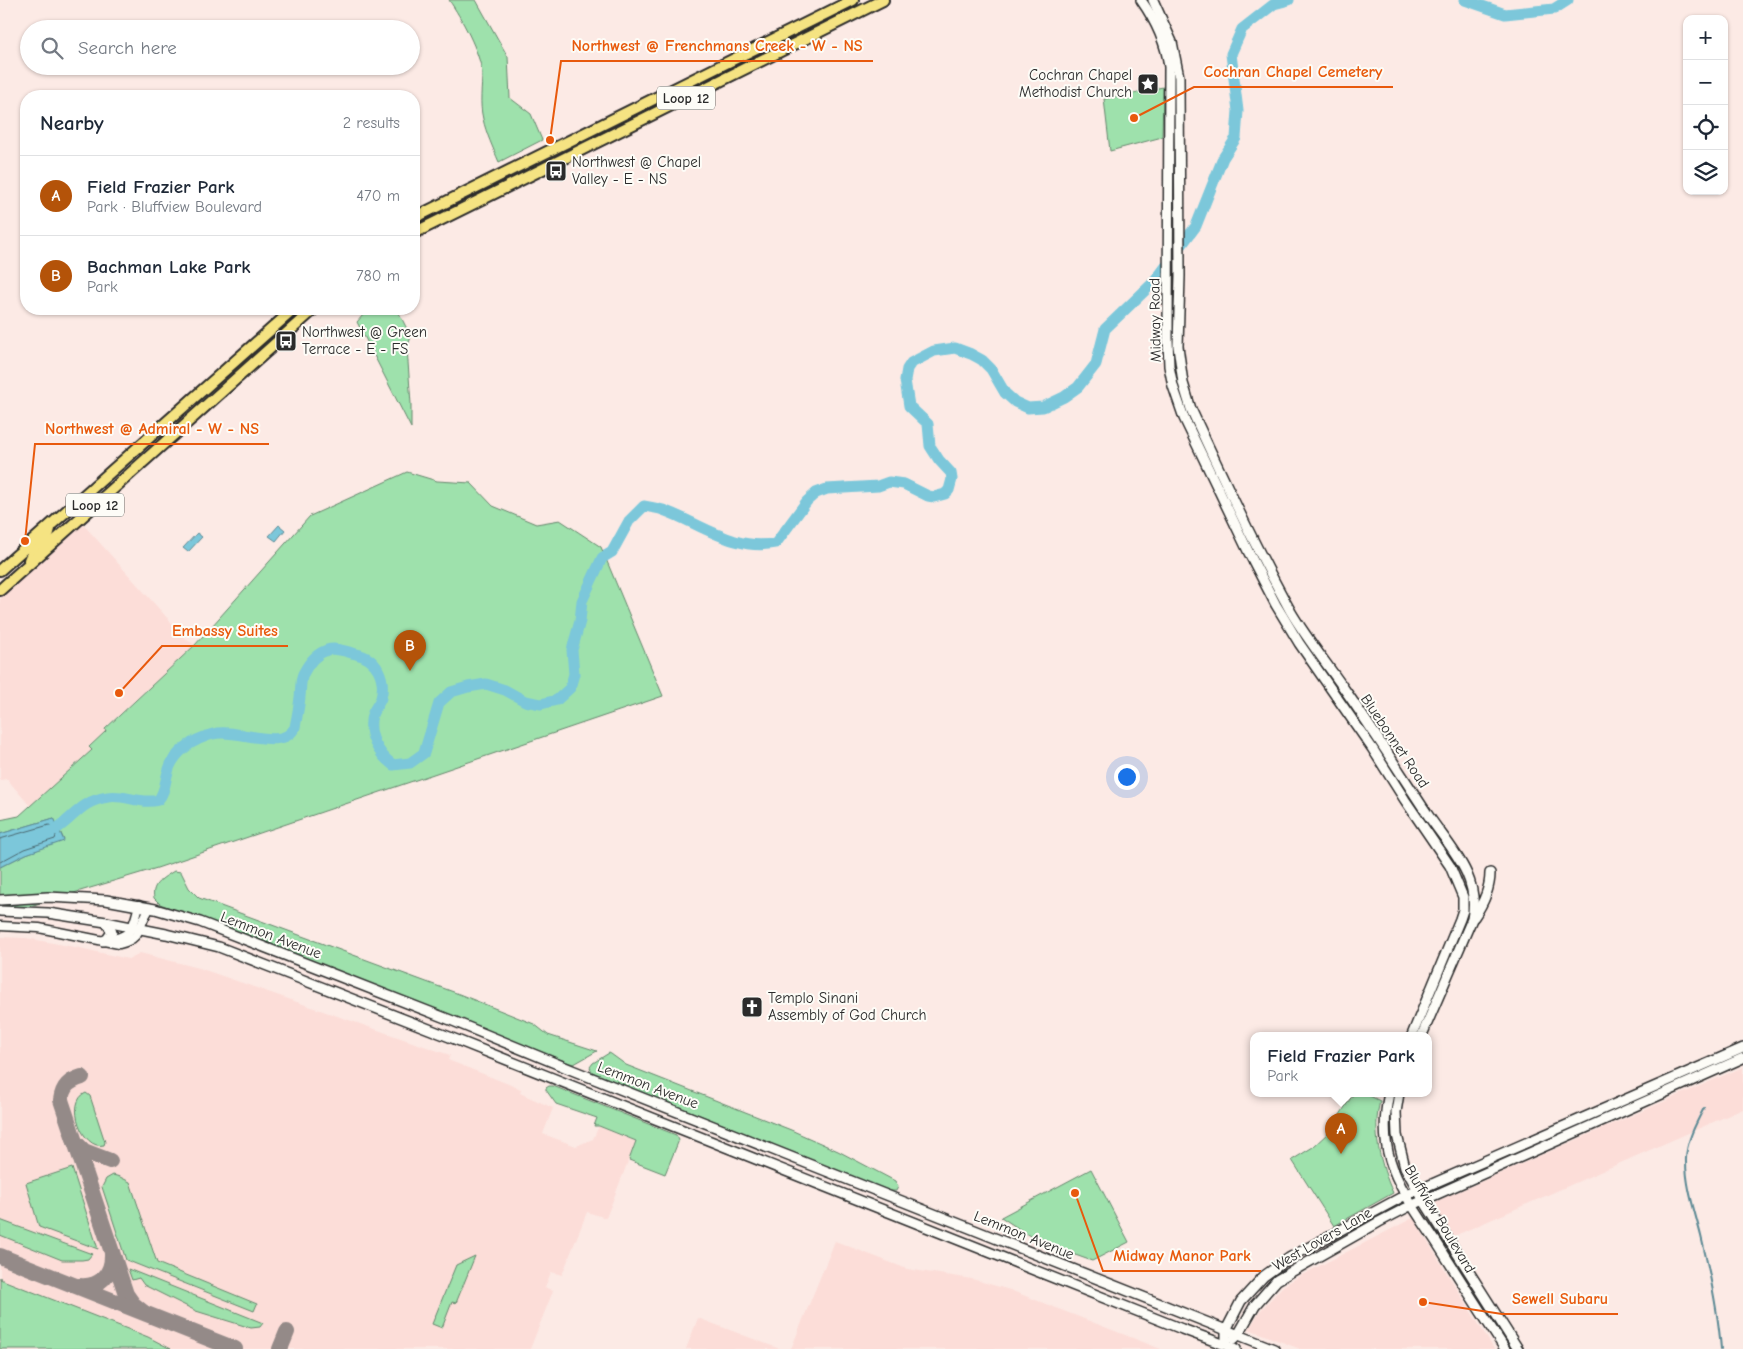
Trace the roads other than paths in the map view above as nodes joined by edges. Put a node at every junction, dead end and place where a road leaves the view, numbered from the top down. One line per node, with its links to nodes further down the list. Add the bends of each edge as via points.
1 (853, 0): 8 (main road, Loop 12)
2 (883, 0): 5 (main road, Loop 12)
3 (1153, 0): 6 (main road, Midway Road, via 1177,59)
4 (1144, 1): 7 (main road, Midway Road, via 1168,57)
5 (871, 3): 9 (main road, Loop 12)
6 (1179, 148): 7 (main road); 26 (main road, Midway Road, via 1178,346 1183,383 1191,409)
7 (1169, 149): 27 (main road, Midway Road, via 1169,366 1184,418)
8 (535, 157): 9 (main road); 10 (main road, Loop 12)
9 (541, 169): 12 (main road, Loop 12)
10 (420, 214)
11 (420, 218): 12 (main road)
12 (428, 225): 13 (main road, Loop 12)
13 (420, 230)
14 (287, 315): 16 (main road, Loop 12)
15 (307, 315): 17 (main road, Loop 12)
16 (258, 340): 17 (main road); 18 (main road, Loop 12)
17 (267, 350): 19 (main road, Loop 12)
18 (177, 413): 19 (main road); 20 (main road, Loop 12)
19 (184, 425): 21 (main road, Loop 12)
20 (77, 502): 21 (main road); 22 (main road, Loop 12)
21 (86, 513): 23 (main road, Loop 12)
22 (49, 526): 23 (main road, via 49,534 31,554); 24 (main road, Loop 12)
23 (29, 563): 25 (main road, Loop 12)
24 (0, 570)
25 (0, 590)
26 (1292, 613): 33 (main road, Bluebonnet Road, via 1461,862 1474,900)
27 (1285, 620): 39 (main road, Bluebonnet Road, via 1450,866 1461,890 1463,910 1460,919)
28 (1490, 873): 33 (main road, via 1486,895)
29 (0, 900): 30 (main road, Lemmon Avenue, via 48,896)
30 (139, 905): 31 (main road, Lemmon Avenue); 36 (street)
31 (150, 908): 36 (street); 38 (main road, Lemmon Avenue, via 200,922)
32 (0, 911): 34 (main road, Lemmon Avenue, via 48,913)
33 (1472, 919): 40 (main road)
34 (106, 922): 36 (main road, Lemmon Avenue); 37 (main road, via 112,932)
35 (0, 926): 37 (street, via 39,928)
36 (136, 928): 37 (street, via 132,940 125,943); 41 (main road, Lemmon Avenue, via 219,947)
37 (103, 941)
38 (453, 1021): 41 (main road); 53 (main road, Lemmon Avenue)
39 (1413, 1032)
40 (1423, 1032)
41 (448, 1036): 55 (main road, Lemmon Avenue)
42 (1743, 1048): 46 (main road, West Lovers Lane)
43 (1743, 1058): 46 (main road, West Lovers Lane)
44 (1388, 1097): 48 (main road, Bluffview Boulevard, via 1384,1130 1386,1147)
45 (1398, 1097): 47 (main road, Bluffview Boulevard, via 1396,1112 1400,1150)
46 (1580, 1125): 47 (main road, West Lovers Lane); 49 (main road, West Lovers Lane)
47 (1418, 1191): 48 (main road, West Lovers Lane); 49 (main road, Bluffview Boulevard)
48 (1406, 1196): 50 (main road, Bluffview Boulevard); 53 (main road, West Lovers Lane, via 1276,1266 1253,1286)
49 (1424, 1200): 50 (main road, West Lovers Lane); 51 (main road, Bluffview Boulevard)
50 (1412, 1206): 52 (main road, Bluffview Boulevard); 54 (main road, West Lovers Lane, via 1277,1280 1255,1304)
51 (1475, 1280): 52 (main road); 59 (main road, Bluffview Boulevard)
52 (1465, 1286): 58 (main road, Bluffview Boulevard)
53 (1226, 1330): 54 (main road, Lemmon Avenue); 55 (main road, West Lovers Lane)
54 (1238, 1335): 55 (main road, West Lovers Lane); 57 (main road, Lemmon Avenue)
55 (1226, 1345): 56 (main road, Lemmon Avenue)
56 (1236, 1349)
57 (1274, 1349)
58 (1504, 1349)
59 (1518, 1349)

